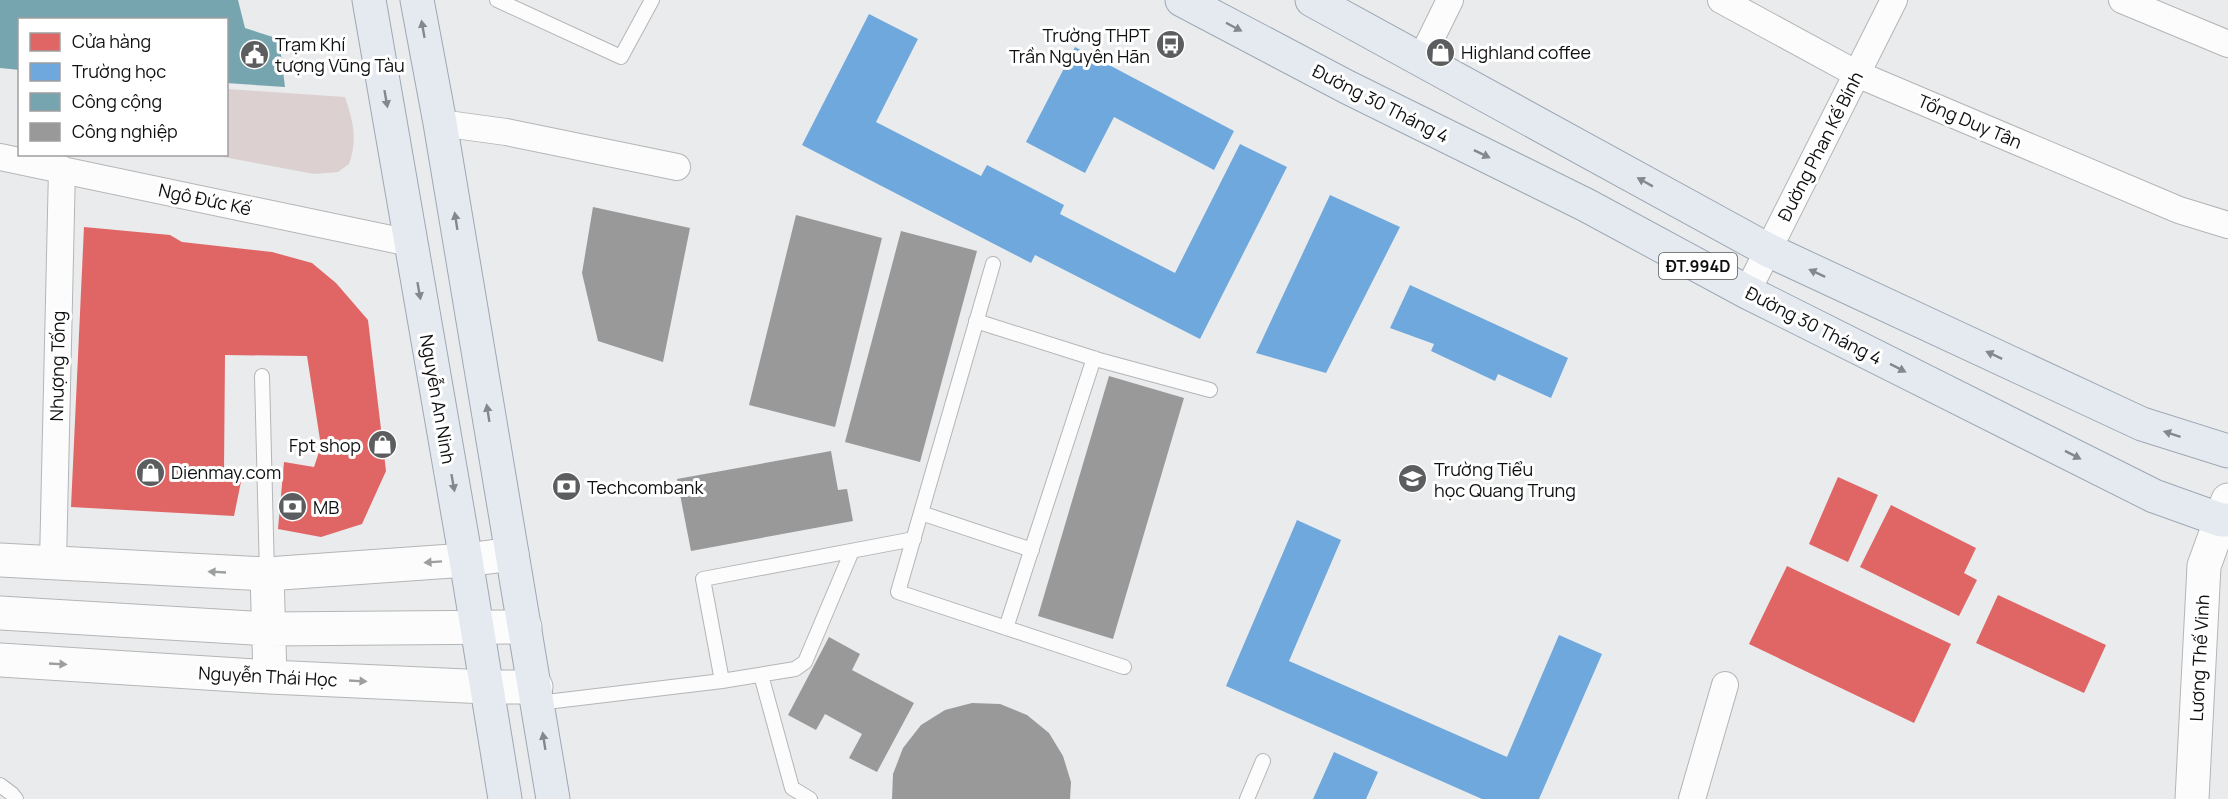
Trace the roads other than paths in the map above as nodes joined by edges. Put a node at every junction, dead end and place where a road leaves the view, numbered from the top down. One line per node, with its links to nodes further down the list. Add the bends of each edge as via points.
1 (369, 0): 19 (main road, Nguyễn An Ninh, one-way to 19)
2 (417, 0): 14 (main road, one-way to 2)
3 (497, 0): 4 (lane, via 621,57)
4 (652, 0)
5 (1182, 0): 22 (main road, Đường 30 Tháng 4 / ĐT.994D, one-way to 22, via 1586,205)
6 (1312, 0): 12 (main road, ĐT.994D)
7 (1450, 0): 12 (street)
8 (1721, 0): 13 (street, Tống Duy Tân)
9 (1894, 0): 13 (street, Đường Phan Kế Bính)
10 (2122, 0): 11 (street)
11 (2228, 44)
12 (1421, 59): 20 (main road, ĐT.994D, one-way to 12)
13 (1857, 74): 18 (street, Tống Duy Tân, via 2180,210); 20 (street, Đường Phan Kế Bính)
14 (440, 123): 16 (street); 33 (main road, one-way to 14)
15 (0, 157): 17 (street, Ngô Đức Kế)
16 (677, 166)
17 (62, 169): 19 (street, Ngô Đức Kế); 36 (street, Nhượng Tống)
18 (2228, 225)
19 (410, 243): 35 (main road, Nguyễn An Ninh, one-way to 35)
20 (1768, 250): 22 (street, Đường Phan Kế Bính); 27 (main road, ĐT.994D, one-way to 20, via 2142,424)
21 (993, 264): 23 (lane)
22 (1747, 292): 29 (main road, Đường 30 Tháng 4 / ĐT.994D, one-way to 29, via 2154,496)
23 (976, 321): 24 (lane); 28 (lane)
24 (1094, 358): 26 (lane); 31 (lane)
25 (262, 376): 37 (lane)
26 (1210, 390)
27 (2228, 451)
28 (921, 513): 30 (lane); 31 (lane)
29 (2226, 513): 59 (main road, Lương Thế Vinh, via 2204,566)
30 (914, 539): 32 (lane); 41 (lane, via 898,592)
31 (1032, 550): 41 (lane)
32 (852, 551): 45 (lane, via 805,662 795,669); 47 (lane, via 703,579)
33 (512, 554): 35 (main road); 39 (main road)
34 (0, 560): 36 (main road)
35 (466, 560): 37 (main road, one-way to 37); 40 (main road, Nguyễn An Ninh)
36 (53, 562): 37 (main road, one-way to 36)
37 (267, 574): 42 (main road)
38 (0, 613): 42 (main road)
39 (525, 627): 40 (main road); 50 (main road)
40 (478, 628): 42 (main road); 49 (main road, Nguyễn An Ninh)
41 (1006, 628): 44 (lane)
42 (269, 629): 46 (main road)
43 (0, 660): 46 (main road, Nguyễn Thái Học, one-way to 46)
44 (1124, 667)
45 (760, 675): 47 (lane); 56 (lane, via 792,788)
46 (270, 677): 49 (main road, Nguyễn Thái Học, one-way to 49)
47 (722, 681): 50 (lane)
48 (1725, 685): 58 (street)
49 (487, 687): 50 (main road, Nguyễn Thái Học); 54 (main road, Nguyễn An Ninh)
50 (537, 695): 55 (main road, one-way to 50)
51 (1263, 761): 57 (lane)
52 (0, 785): 53 (lane)
53 (16, 799)
54 (505, 799)
55 (553, 799)
56 (810, 799)
57 (1247, 799)
58 (1692, 799)
59 (2192, 799)

